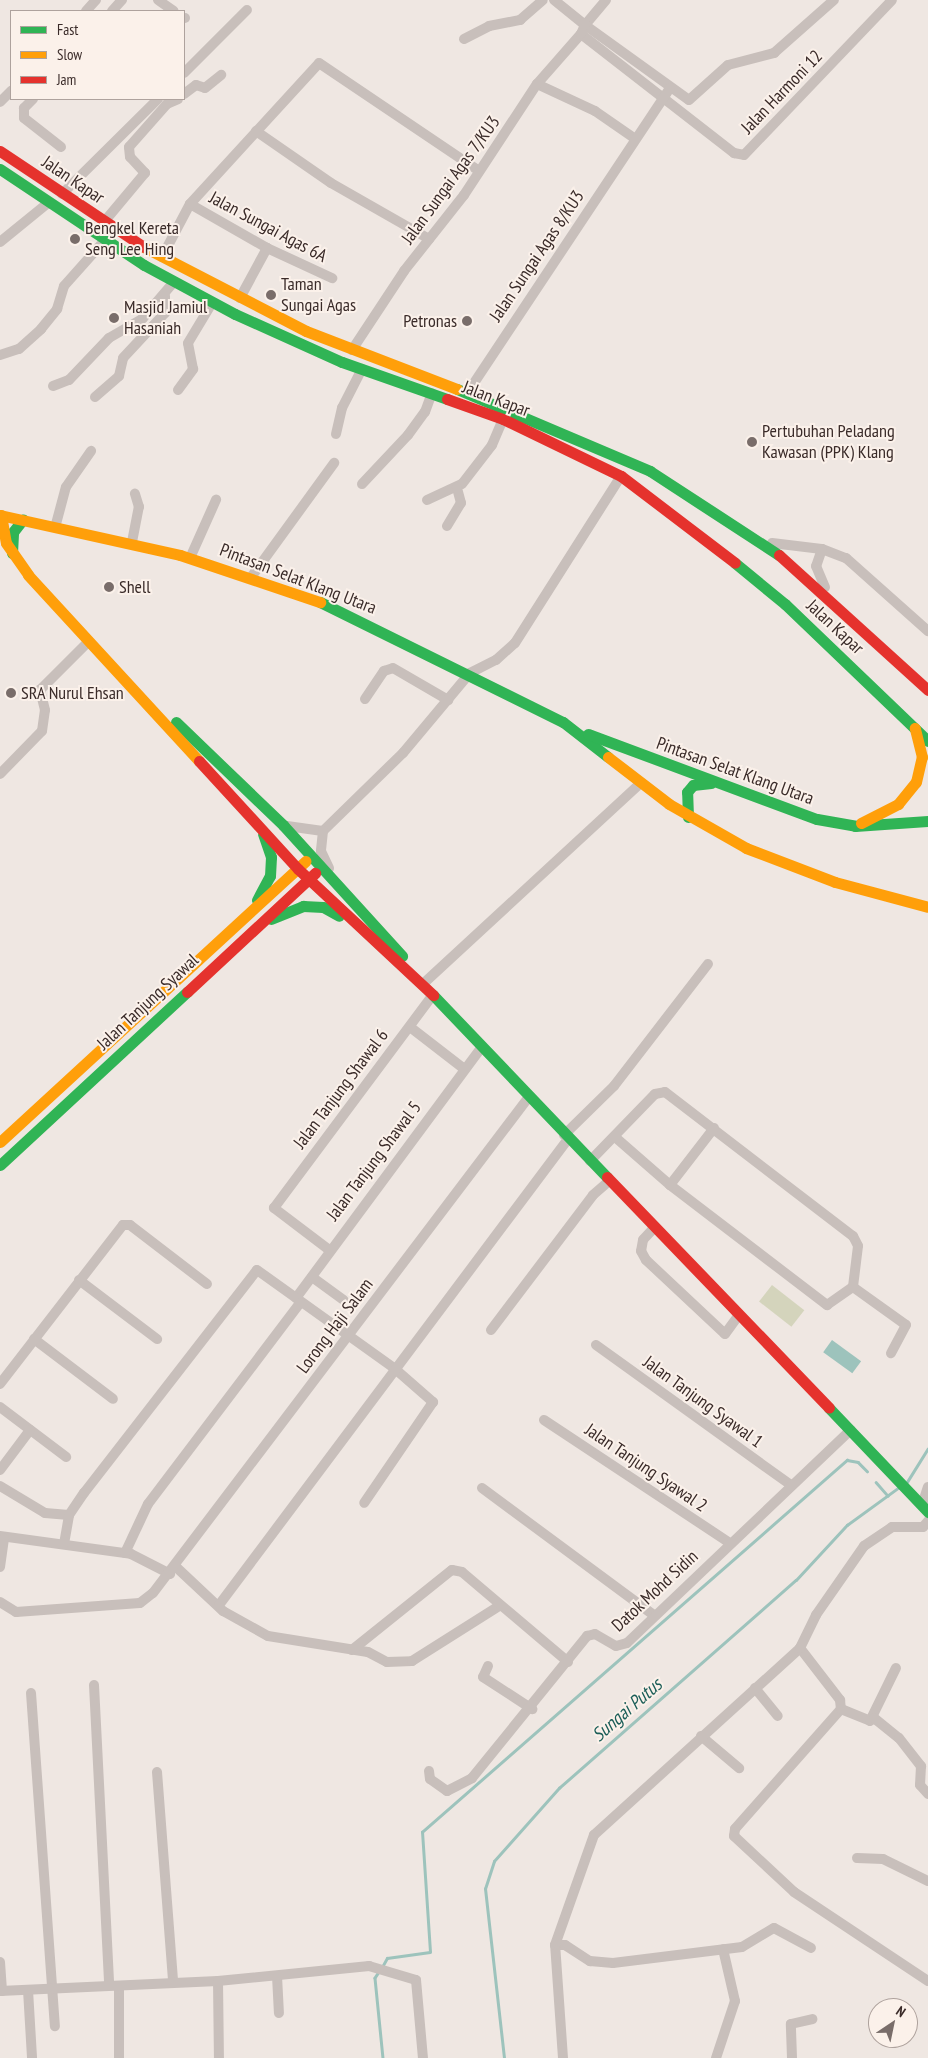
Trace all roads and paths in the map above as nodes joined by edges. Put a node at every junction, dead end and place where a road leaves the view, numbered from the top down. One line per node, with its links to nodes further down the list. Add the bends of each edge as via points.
1 (96, 0): 9 (street)
2 (122, 0): 10 (street)
3 (158, 0): 11 (street)
4 (543, 0): 14 (street, via 520,20 489,26)
5 (554, 0): 13 (street)
6 (606, 0): 13 (street, Jalan Sungai Agas 7/KU3)
7 (834, 0): 18 (street, via 774,52 728,65 715,73 695,97 684,99)
8 (892, 0): 21 (street, Jalan Harmoni 12, via 744,155 734,153)
9 (87, 10)
10 (113, 10)
11 (173, 10)
12 (247, 10): 15 (street)
13 (583, 29): 17 (street, Jalan Sungai Agas 7/KU3); 18 (street); 21 (street)
14 (464, 39)
15 (185, 72)
16 (221, 75): 20 (street, via 205,88 196,85)
17 (538, 84): 27 (street, via 595,111); 31 (street, Jalan Sungai Agas 7/KU3)
18 (670, 88): 21 (street, Jalan Sungai Agas 8/KU3)
19 (10, 91): 25 (street)
20 (185, 93)
21 (663, 98): 27 (street, Jalan Sungai Agas 8/KU3)
22 (32, 100): 28 (street, via 24,108 24,118)
23 (157, 100): 32 (street)
24 (176, 100): 35 (street, via 167,104 129,147 130,157 145,173)
25 (0, 102)
26 (256, 131): 31 (street, via 319,63); 34 (street); 36 (street, via 331,183)
27 (634, 138): 51 (street, Jalan Sungai Agas 8/KU3)
28 (60, 147)
29 (0, 151): 32 (main road, Jalan Kapar)
30 (0, 169): 33 (main road, Jalan Kapar)
31 (479, 171): 36 (street, Jalan Sungai Agas 7/KU3)
32 (62, 194): 35 (main road, Jalan Kapar)
33 (48, 203): 37 (main road, Jalan Kapar); 38 (street)
34 (190, 204): 39 (street, Jalan Sungai Agas 6A); 40 (street)
35 (104, 222): 40 (main road, Jalan Kapar)
36 (430, 239): 46 (street, Jalan Sungai Agas 7/KU3)
37 (105, 240): 42 (main road, Jalan Kapar); 47 (street, via 64,286 58,309 41,329 19,349)
38 (0, 242)
39 (267, 248): 41 (street, Jalan Sungai Agas 6A); 44 (street)
40 (162, 257): 44 (main road, Jalan Kapar)
41 (332, 278)
42 (173, 283): 43 (street); 45 (main road, Jalan Kapar)
43 (165, 296): 49 (street, via 143,318 109,338 69,380); 53 (street, via 165,314 123,358 119,376)
44 (240, 298): 46 (main road, Jalan Kapar)
45 (212, 303): 48 (main road, Jalan Kapar); 50 (street, via 188,343 193,369)
46 (352, 350): 51 (main road, Jalan Kapar)
47 (0, 355)
48 (362, 368): 52 (main road, Jalan Kapar); 55 (street, via 342,408)
49 (53, 386)
50 (178, 390)
51 (468, 392): 68 (main road, Jalan Kapar, via 650,471)
52 (432, 393): 54 (main road, Jalan Kapar); 59 (street, via 425,412 408,435)
53 (95, 396)
54 (503, 419): 58 (main road, Jalan Kapar); 60 (street, via 492,445)
55 (336, 434)
56 (91, 451): 66 (street, via 66,486)
57 (334, 463): 73 (street)
58 (621, 476): 80 (street, via 522,634 496,660); 85 (main road, Jalan Kapar, via 677,515 785,604)
59 (362, 484)
60 (457, 488): 63 (street, via 443,489); 67 (street, via 461,503)
61 (136, 494): 69 (street, via 139,507)
62 (216, 500): 72 (street)
63 (427, 500)
64 (0, 515): 65 (main road, Pintasan Selat Klang Utara); 70 (main road)
65 (22, 519): 66 (main road, Pintasan Selat Klang Utara); 70 (main road)
66 (56, 524): 69 (main road, Pintasan Selat Klang Utara)
67 (447, 526)
68 (764, 541): 71 (street); 74 (main road, Jalan Kapar)
69 (132, 542): 72 (main road, Pintasan Selat Klang Utara)
70 (4, 548): 78 (main road)
71 (822, 549): 74 (street, via 817,558 818,574); 75 (street, via 846,558)
72 (190, 558): 73 (main road, Pintasan Selat Klang Utara)
73 (252, 576): 80 (main road, Pintasan Selat Klang Utara, via 341,610)
74 (840, 608): 81 (main road, Jalan Kapar)
75 (910, 615): 76 (street); 77 (street)
76 (928, 618)
77 (927, 629)
78 (89, 641): 79 (main road); 87 (street, via 40,690 45,710 42,731)
79 (98, 651): 92 (main road); 93 (main road)
80 (470, 673): 83 (street); 84 (main road, Pintasan Selat Klang Utara)
81 (928, 690)
82 (365, 699): 83 (street, via 384,672 393,668)
83 (448, 700): 95 (street, via 403,753)
84 (566, 725): 88 (main road, Pintasan Selat Klang Utara); 89 (main road, Pintasan Selat Klang Utara)
85 (915, 728): 86 (main road, Jalan Kapar); 94 (main road, via 922,757 916,782 898,804)
86 (928, 741)
87 (0, 774)
88 (711, 783): 90 (main road, via 693,785 687,792); 94 (main road, Pintasan Selat Klang Utara, via 782,810)
89 (640, 784): 90 (main road, Pintasan Selat Klang Utara); 106 (street)
90 (688, 817): 101 (main road, Pintasan Selat Klang Utara, via 787,865)
91 (928, 821): 94 (main road, Pintasan Selat Klang Utara)
92 (260, 825): 98 (main road); 102 (main road, via 271,857 270,876)
93 (283, 825): 95 (street); 96 (main road)
94 (855, 826)
95 (322, 831): 100 (street, via 324,859)
96 (313, 856): 97 (main road); 98 (main road, Jalan Tanjung Syawal)
97 (323, 866): 99 (main road, Jalan Tanjung Syawal); 100 (main road)
98 (298, 869): 99 (main road); 102 (main road, Jalan Tanjung Syawal)
99 (308, 879): 103 (main road, Jalan Tanjung Syawal); 104 (main road)
100 (347, 893): 106 (main road)
101 (927, 907)
102 (244, 918): 115 (main road, Jalan Tanjung Syawal, via 165,986)
103 (258, 926): 104 (main road, via 303,906 322,906); 117 (main road, Jalan Tanjung Syawal)
104 (362, 931): 107 (main road)
105 (708, 964): 113 (street, via 614,1086)
106 (424, 984): 107 (main road)
107 (432, 995): 108 (street, Jalan Tanjung Shawal 6); 109 (main road)
108 (410, 1027): 110 (street); 121 (street, Jalan Tanjung Shawal 6, via 276,1203 276,1212)
109 (482, 1048): 110 (street, Jalan Tanjung Shawal 5); 111 (main road)
110 (463, 1068): 121 (street, Jalan Tanjung Shawal 5)
111 (528, 1098): 113 (main road); 130 (street, Lorong Haji Salam)
112 (714, 1128): 114 (street, via 659,1091); 119 (street); 125 (street, via 853,1236 858,1246)
113 (566, 1137): 116 (main road); 135 (street)
114 (615, 1137): 116 (street); 119 (street)
115 (0, 1142)
116 (590, 1161): 118 (main road)
117 (0, 1165)
118 (609, 1181): 120 (main road); 129 (street, via 593,1194)
119 (670, 1185): 125 (street, via 827,1304)
120 (654, 1228): 128 (main road); 128 (street, via 643,1240 641,1251 646,1260 725,1334)
121 (328, 1250): 122 (street, Jalan Tanjung Shawal 5)
122 (312, 1277): 126 (street); 127 (street, Jalan Tanjung Shawal 5)
123 (79, 1280): 124 (street, via 126,1224); 131 (street); 132 (street)
124 (207, 1284)
125 (853, 1288): 134 (street, via 906,1325)
126 (344, 1300)
127 (298, 1301): 130 (street); 150 (street, via 261,1272 253,1272); 155 (street, Jalan Tanjung Shawal 5, via 148,1504)
128 (739, 1315): 141 (main road)
129 (491, 1330)
130 (348, 1335): 135 (street); 157 (street, Lorong Haji Salam)
131 (34, 1339): 136 (street); 137 (street)
132 (157, 1339)
133 (596, 1345): 144 (street, Jalan Tanjung Syawal 1)
134 (891, 1353)
135 (394, 1368): 148 (street, via 434,1406); 159 (street)
136 (0, 1384)
137 (113, 1399)
138 (0, 1407): 140 (street)
139 (544, 1420): 153 (street, Jalan Tanjung Syawal 2)
140 (30, 1430): 142 (street); 143 (street)
141 (850, 1430): 144 (street, Datok Mohd Sidin); 149 (main road)
142 (66, 1457)
143 (0, 1470)
144 (791, 1485): 153 (street, Datok Mohd Sidin)
145 (0, 1486): 150 (street, via 45,1513)
146 (928, 1487): 149 (street)
147 (482, 1488): 161 (street)
148 (364, 1503)
149 (925, 1508)
150 (69, 1515): 154 (street)
151 (928, 1521): 162 (street, via 923,1528 892,1527 864,1546 816,1615)
152 (2, 1537): 154 (street); 156 (street)
153 (730, 1543): 161 (street, Datok Mohd Sidin)
154 (64, 1544): 155 (street)
155 (125, 1553): 157 (street)
156 (0, 1567)
157 (172, 1570): 158 (street, Lorong Haji Salam, via 140,1603 16,1612); 159 (street)
158 (0, 1602)
159 (218, 1604): 163 (street, via 268,1636)
160 (499, 1606): 163 (street, via 412,1661 387,1662); 163 (street, via 462,1572 452,1570); 164 (street)
161 (655, 1616): 164 (street, Datok Mohd Sidin, via 621,1646 590,1634)
162 (800, 1648): 168 (street); 171 (street, via 840,1700)
163 (352, 1650)
164 (568, 1662): 170 (street, Datok Mohd Sidin)
165 (488, 1666): 170 (street, via 483,1677)
166 (896, 1668): 173 (street)
167 (94, 1685): 189 (street)
168 (755, 1688): 172 (street); 174 (street)
169 (31, 1693): 190 (street)
170 (532, 1709): 176 (street, Datok Mohd Sidin, via 472,1778 447,1791 430,1779)
171 (841, 1709): 173 (street, via 867,1721); 187 (street, via 735,1829 734,1836 794,1892)
172 (778, 1716)
173 (874, 1718): 178 (street, via 899,1738 921,1766 920,1785)
174 (702, 1736): 175 (street); 181 (street, via 594,1835)
175 (739, 1768)
176 (429, 1771)
177 (157, 1772): 188 (street)
178 (928, 1794)
179 (857, 1858): 180 (street, via 883,1859)
180 (928, 1881)
181 (555, 1945): 183 (street, via 565,1945 590,1961 613,1963); 200 (street)
182 (811, 1948): 183 (street, via 774,1928 748,1944)
183 (724, 1949): 201 (street, via 735,2001)
184 (0, 1962): 192 (street)
185 (277, 1976): 186 (street); 193 (street); 199 (street, via 369,1966 416,1980 420,1986)
186 (218, 1981): 188 (street); 198 (street)
187 (928, 1981)
188 (173, 1982): 189 (street)
189 (114, 1984): 190 (street); 197 (street)
190 (53, 1988): 191 (street); 195 (street)
191 (28, 1990): 192 (street); 196 (street)
192 (1, 1991)
193 (279, 2013)
194 (812, 2019): 202 (street, via 791,2024)
195 (55, 2026)
196 (32, 2058)
197 (119, 2058)
198 (219, 2058)
199 (423, 2058)
200 (563, 2058)
201 (716, 2058)
202 (792, 2058)

